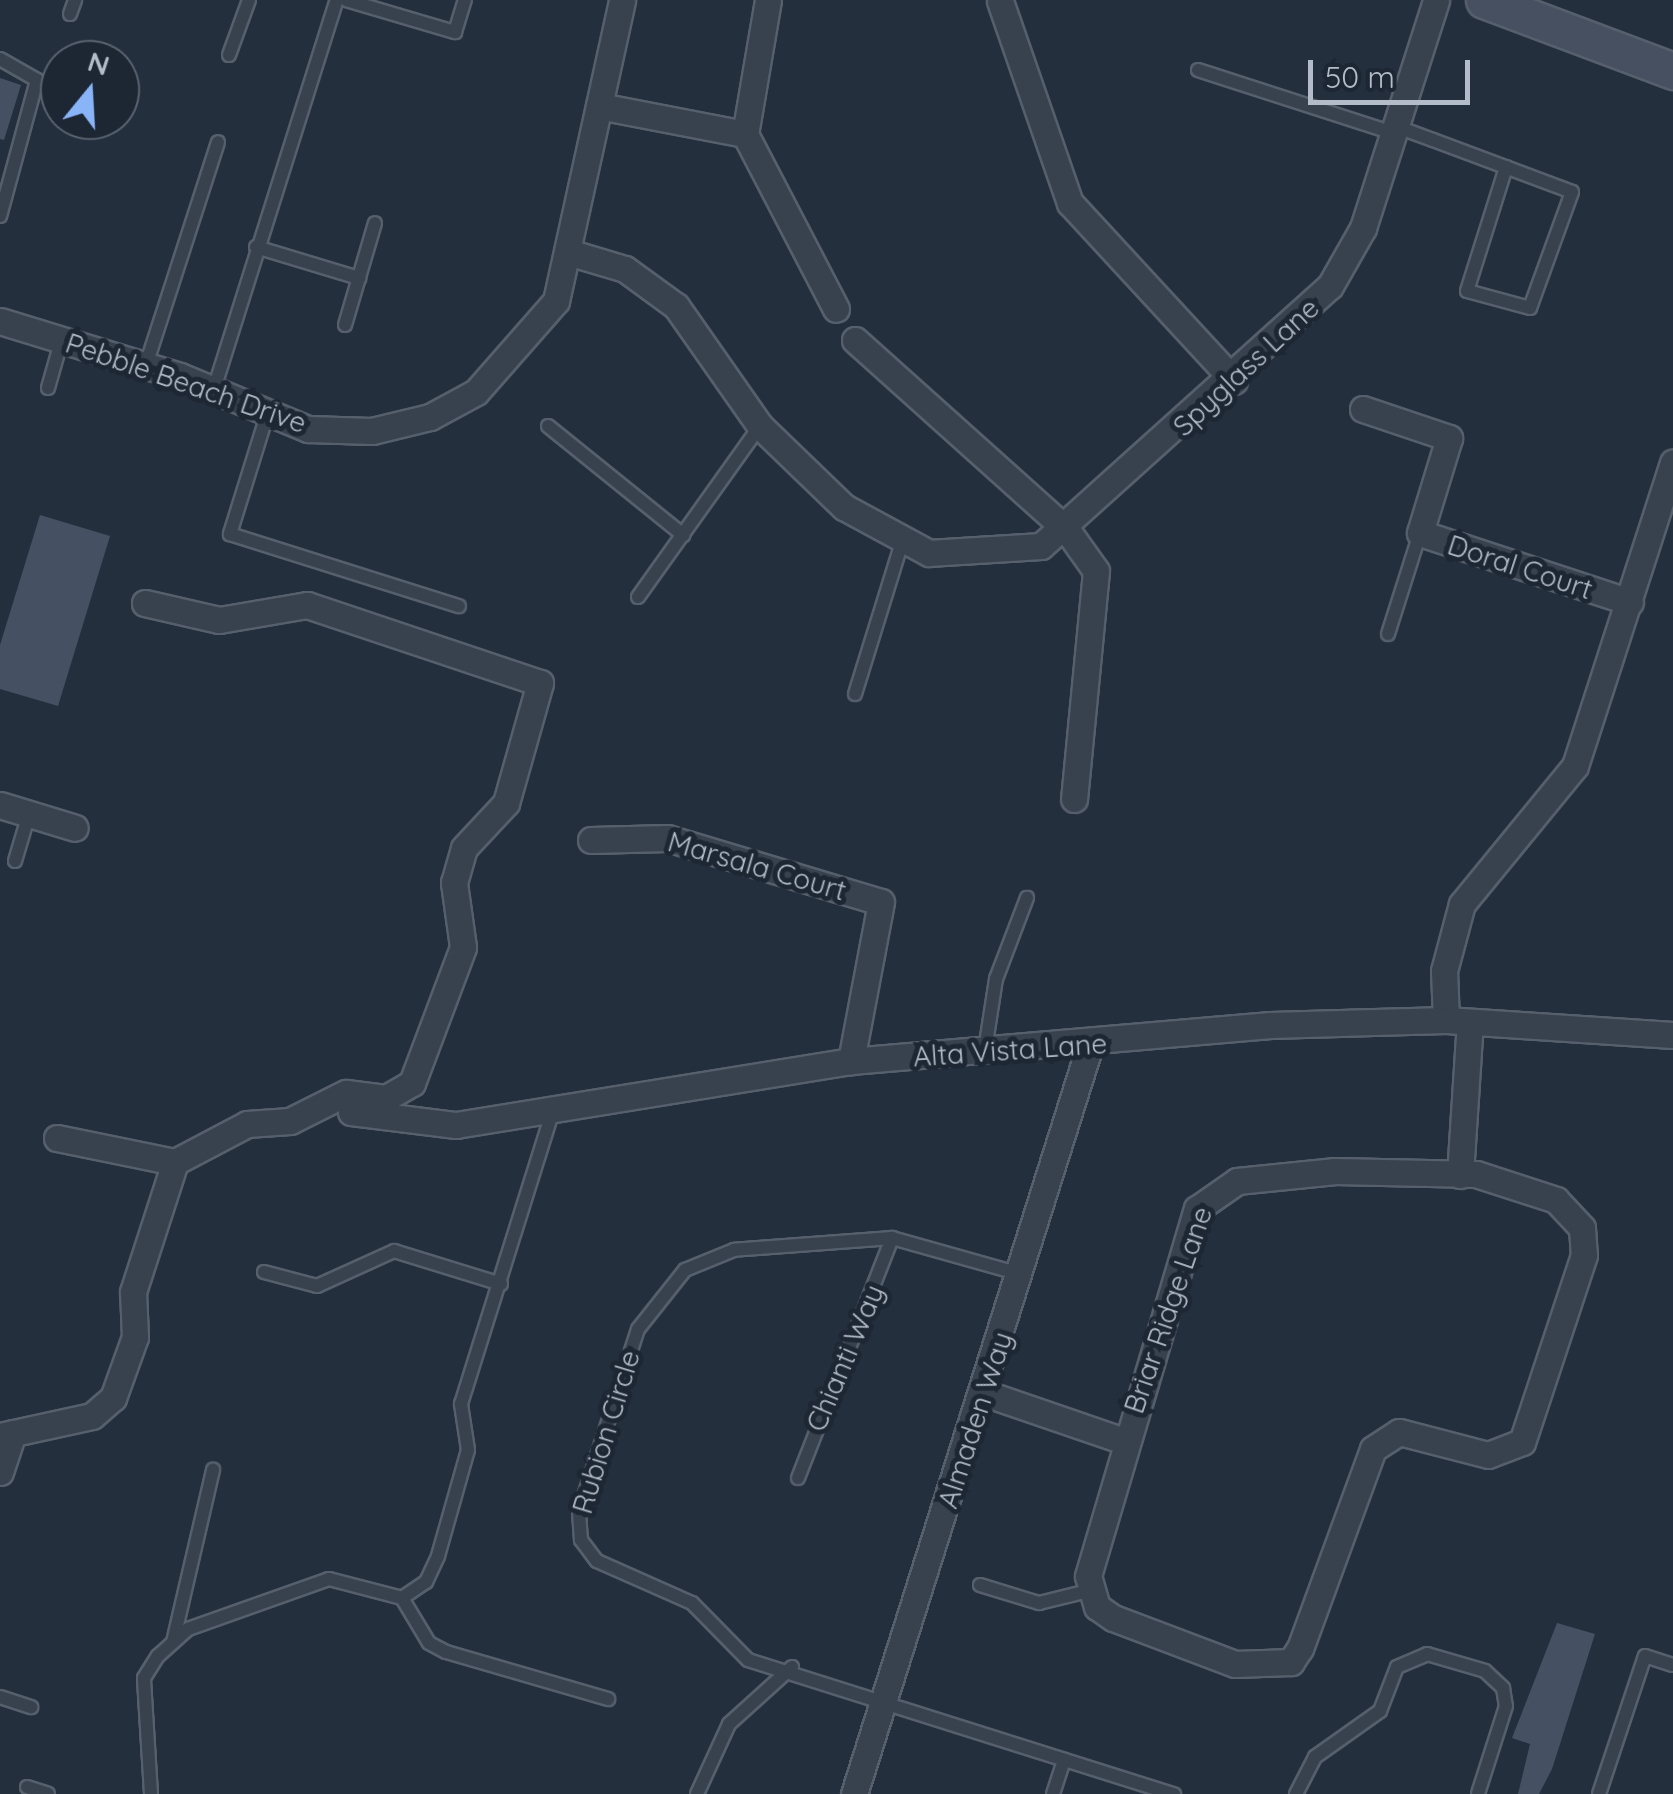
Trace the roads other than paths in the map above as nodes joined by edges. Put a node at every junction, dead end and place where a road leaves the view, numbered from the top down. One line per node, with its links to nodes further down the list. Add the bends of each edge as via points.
1 (249, 0): 10 (lane)
2 (337, 0): 21 (lane)
3 (346, 0): 4 (lane, via 455,32)
4 (465, 0)
5 (622, 0): 14 (street, Pebble Beach Drive)
6 (768, 0): 16 (street)
7 (1436, 0): 15 (street, Spyglass Lane)
8 (1484, 0): 13 (street)
9 (1000, 1): 30 (street, via 1070,203)
10 (228, 55)
11 (0, 60): 19 (lane, via 37,80)
12 (1198, 70): 15 (lane)
13 (1673, 71)
14 (599, 106): 16 (street); 22 (street, Pebble Beach Drive)
15 (1394, 130): 18 (lane); 30 (street, Spyglass Lane, via 1362,228 1330,286)
16 (744, 134): 24 (street)
17 (218, 142): 29 (lane)
18 (1506, 167): 18 (lane, via 1572,192 1530,308 1467,291)
19 (0, 216)
20 (376, 223): 23 (lane)
21 (256, 247): 23 (lane); 32 (lane)
22 (568, 252): 34 (street, Pebble Beach Drive, via 556,301 476,392 386,430 308,429); 36 (street, Spyglass Lane, via 625,269 676,306)
23 (359, 278): 26 (lane)
24 (836, 309)
25 (0, 321): 27 (street, Pebble Beach Drive)
26 (344, 324)
27 (62, 340): 29 (street, Pebble Beach Drive); 31 (lane)
28 (856, 340): 38 (street)
29 (146, 365): 32 (street, Pebble Beach Drive)
30 (1234, 381): 38 (street, Spyglass Lane)
31 (48, 388)
32 (214, 390): 34 (street, Pebble Beach Drive)
33 (1363, 409): 39 (street, Doral Court, via 1449,438)
34 (267, 415): 45 (lane, via 230,534)
35 (548, 426): 40 (lane)
36 (760, 426): 40 (lane); 41 (street, Spyglass Lane, via 844,507)
37 (1673, 462): 43 (street)
38 (1066, 530): 41 (street, Spyglass Lane, via 1041,546 929,553); 48 (street, via 1096,571)
39 (1420, 533): 43 (street, Doral Court); 46 (lane)
40 (682, 535): 42 (lane)
41 (903, 539): 47 (lane)
42 (638, 596)
43 (1630, 602): 55 (street, via 1575,766 1462,904 1444,971)
44 (145, 603): 63 (street, via 219,620 307,605 540,682 506,803 464,848 454,883 463,948 412,1083 386,1098 346,1093 290,1121 248,1124)
45 (459, 606)
46 (1388, 634)
47 (855, 694)
48 (1074, 799)
49 (0, 805): 50 (street)
50 (29, 814): 51 (street); 53 (lane)
51 (74, 828)
52 (591, 840): 59 (street, Marsala Court, via 667,838 882,902)
53 (15, 861)
54 (1027, 898): 58 (lane, via 996,979)
55 (1458, 1021): 56 (street, Alta Vista Lane); 57 (street, Alta Vista Lane, via 1270,1025); 64 (street)
56 (1673, 1035)
57 (1090, 1045): 58 (street, Alta Vista Lane); 67 (street, Almaden Way)
58 (985, 1052): 59 (street, Alta Vista Lane)
59 (851, 1061): 60 (street, Alta Vista Lane)
60 (553, 1111): 61 (street, Alta Vista Lane, via 456,1125); 68 (lane)
61 (351, 1112)
62 (57, 1138): 63 (street)
63 (175, 1162): 70 (street, via 132,1292 135,1337 114,1398 92,1416)
64 (1460, 1175): 71 (street, Briar Ridge Lane, via 1335,1172 1219,1186 1197,1209); 76 (street, Briar Ridge Lane, via 1556,1200 1584,1236 1522,1442 1488,1455 1399,1432 1373,1450 1290,1662 1235,1664 1113,1618)
65 (892, 1238): 67 (lane, Rubion Circle); 74 (lane, Chianti Way); 80 (lane, Rubion Circle, via 734,1250 672,1281 638,1329 578,1512 581,1540 597,1561 675,1592 736,1653)
66 (264, 1272): 68 (lane, via 317,1286 394,1251)
67 (1022, 1274): 69 (street, Almaden Way)
68 (501, 1284): 77 (lane, via 461,1404 468,1450 438,1556 426,1582)
69 (984, 1393): 71 (street, Briar Ridge Lane); 83 (street, Almaden Way)
70 (6, 1434): 73 (street)
71 (1124, 1440): 76 (street, Briar Ridge Lane)
72 (212, 1470): 78 (lane)
73 (0, 1472)
74 (798, 1478)
75 (980, 1585): 76 (lane, via 1039,1603)
76 (1088, 1591)
77 (402, 1598): 78 (lane, via 329,1579 188,1629); 82 (lane, via 429,1643 446,1652)
78 (174, 1642): 88 (lane, via 144,1678)
79 (1673, 1665): 95 (lane, via 1646,1656)
80 (792, 1666): 83 (lane, Rubion Circle); 89 (lane, via 729,1724)
81 (0, 1697): 84 (lane)
82 (608, 1700)
83 (884, 1703): 85 (lane, Rubion Circle); 90 (street, Almaden Way)
84 (31, 1706)
85 (1064, 1760): 91 (lane); 92 (lane, Rubion Circle)
86 (26, 1788): 87 (lane)
87 (48, 1794)
88 (151, 1794)
89 (697, 1794)
90 (854, 1794)
91 (1054, 1794)
92 (1174, 1794)
93 (1296, 1794): 94 (lane, via 1315,1757 1380,1712 1398,1667 1427,1654 1485,1671 1506,1696)
94 (1478, 1794)
95 (1598, 1794)

